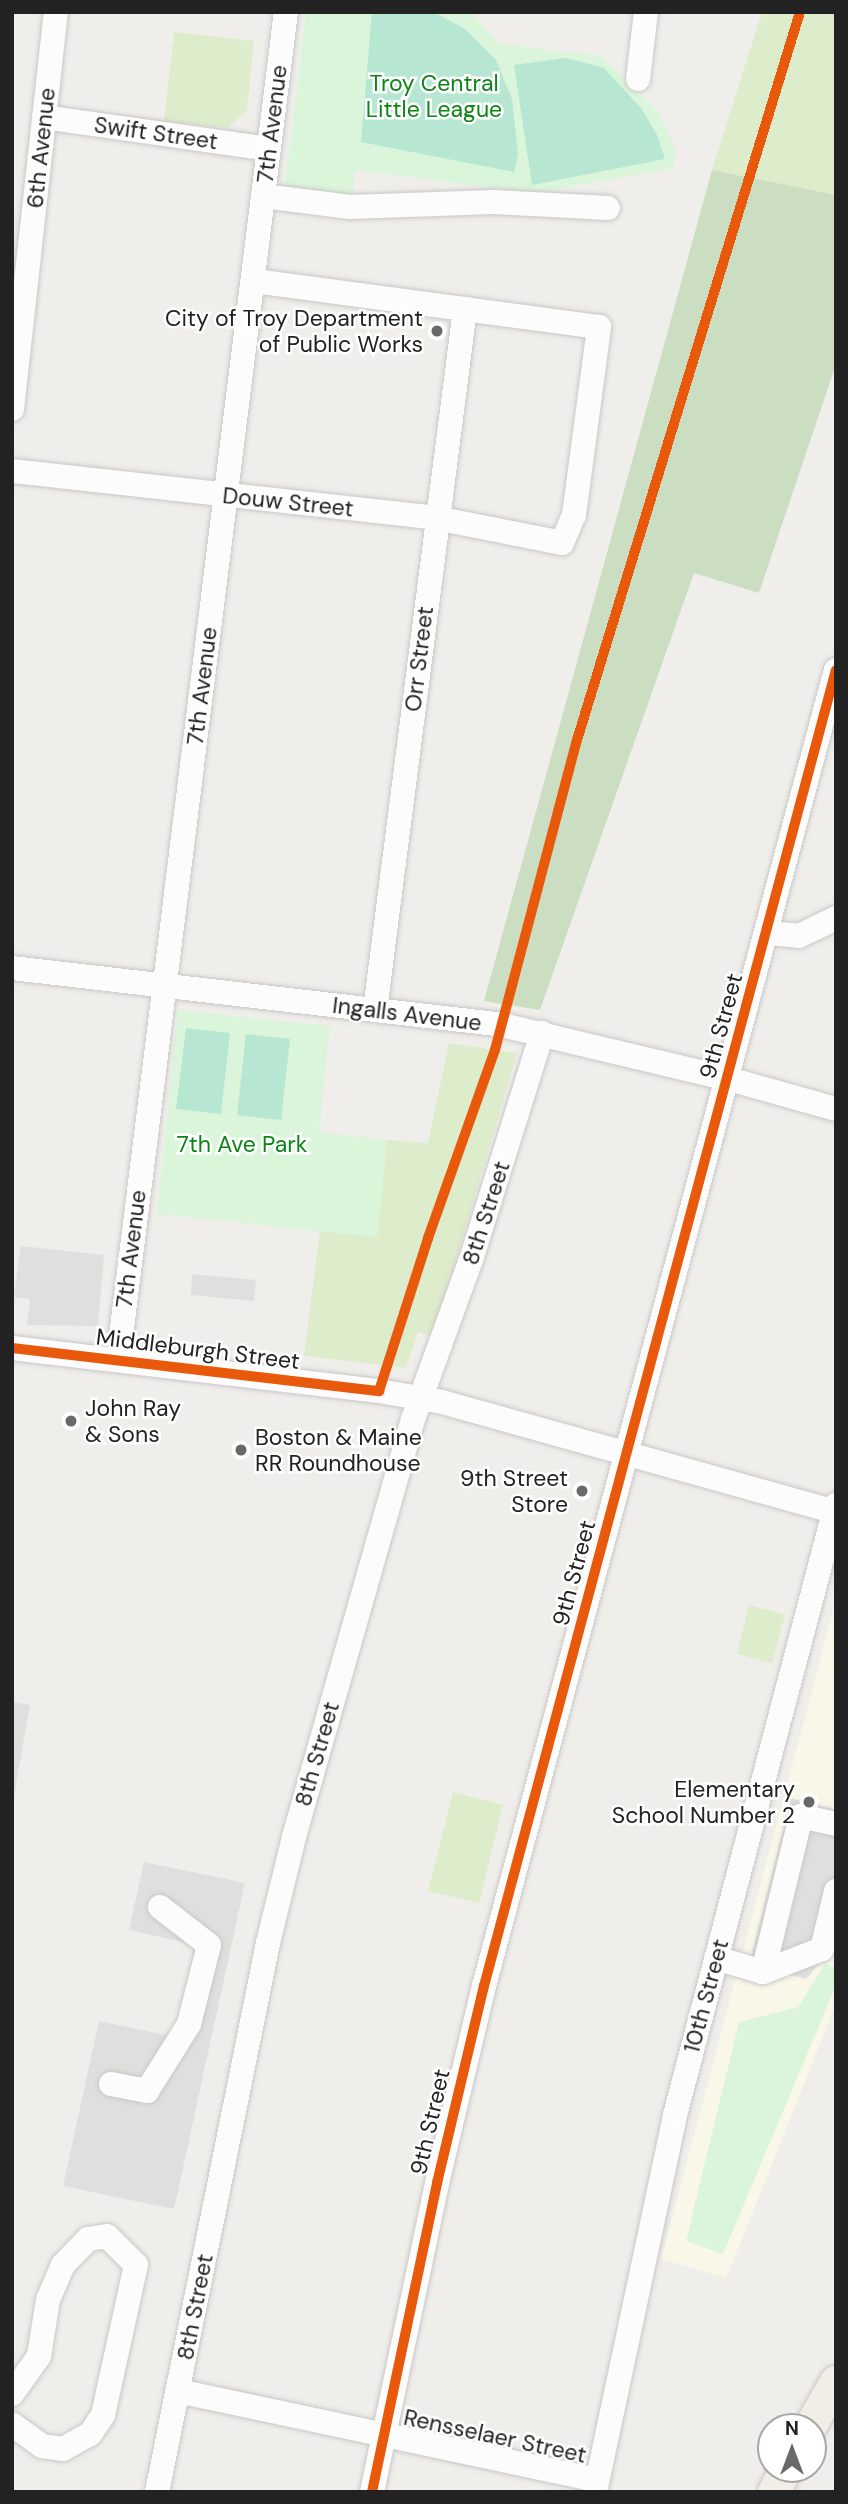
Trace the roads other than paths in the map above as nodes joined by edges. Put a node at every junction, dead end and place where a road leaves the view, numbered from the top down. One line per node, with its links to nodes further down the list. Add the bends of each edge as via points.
1 (56, 12): 5 (street, 6th Avenue)
2 (286, 12): 6 (street, 7th Avenue)
3 (646, 12): 4 (street)
4 (638, 79)
5 (44, 117): 6 (street, Swift Street); 11 (street, 6th Avenue)
6 (269, 149): 7 (street, 7th Avenue)
7 (263, 196): 8 (street, via 350,206 494,202); 9 (street, 7th Avenue)
8 (608, 208)
9 (253, 281): 10 (street); 13 (street, 7th Avenue)
10 (465, 309): 14 (street, Orr Street); 14 (street, Douw Street, via 599,327 574,516 562,544)
11 (12, 409)
12 (12, 471): 13 (street, Douw Street)
13 (226, 496): 14 (street, Douw Street); 19 (street, 7th Avenue)
14 (436, 518): 20 (street, Orr Street)
15 (836, 670): 17 (street, 9th Street)
16 (836, 918): 17 (street, via 799,936)
17 (767, 933): 22 (street, 9th Street)
18 (12, 968): 19 (street, Ingalls Avenue)
19 (164, 985): 20 (street, Ingalls Avenue); 25 (street, 7th Avenue)
20 (375, 1010): 21 (street, Ingalls Avenue)
21 (542, 1033): 22 (street, Ingalls Avenue); 26 (street, 8th Street, via 471,1260)
22 (729, 1079): 23 (street, Ingalls Avenue); 27 (street, 9th Street)
23 (836, 1109)
24 (12, 1348): 25 (street, Middleburgh Street)
25 (118, 1360): 26 (street, Middleburgh Street)
26 (420, 1398): 27 (street, Middleburgh Street); 36 (street, 8th Street, via 376,1539 268,1943)
27 (627, 1452): 28 (street, Middleburgh Street); 40 (street, 9th Street, via 484,1986)
28 (835, 1509): 32 (street, 10th Street)
29 (836, 1824): 33 (street, via 801,1816)
30 (836, 1891): 33 (street, via 821,1949)
31 (160, 1907): 34 (street, via 209,1945 189,2024 147,2091)
32 (716, 1958): 33 (street); 41 (street, 10th Street, via 676,2115)
33 (763, 1972)
34 (111, 2084)
35 (836, 2382): 38 (main road)
36 (178, 2391): 40 (street, Rensselaer Street); 42 (street, 8th Street)
37 (12, 2394): 39 (street, via 39,2356 48,2300 63,2265 88,2239 107,2235 136,2265 103,2415 90,2434 63,2449 41,2446)
38 (818, 2413)
39 (12, 2424)
40 (384, 2433): 41 (street, Rensselaer Street); 43 (street, 9th Street)
41 (596, 2486)
42 (157, 2492)
43 (372, 2492)

